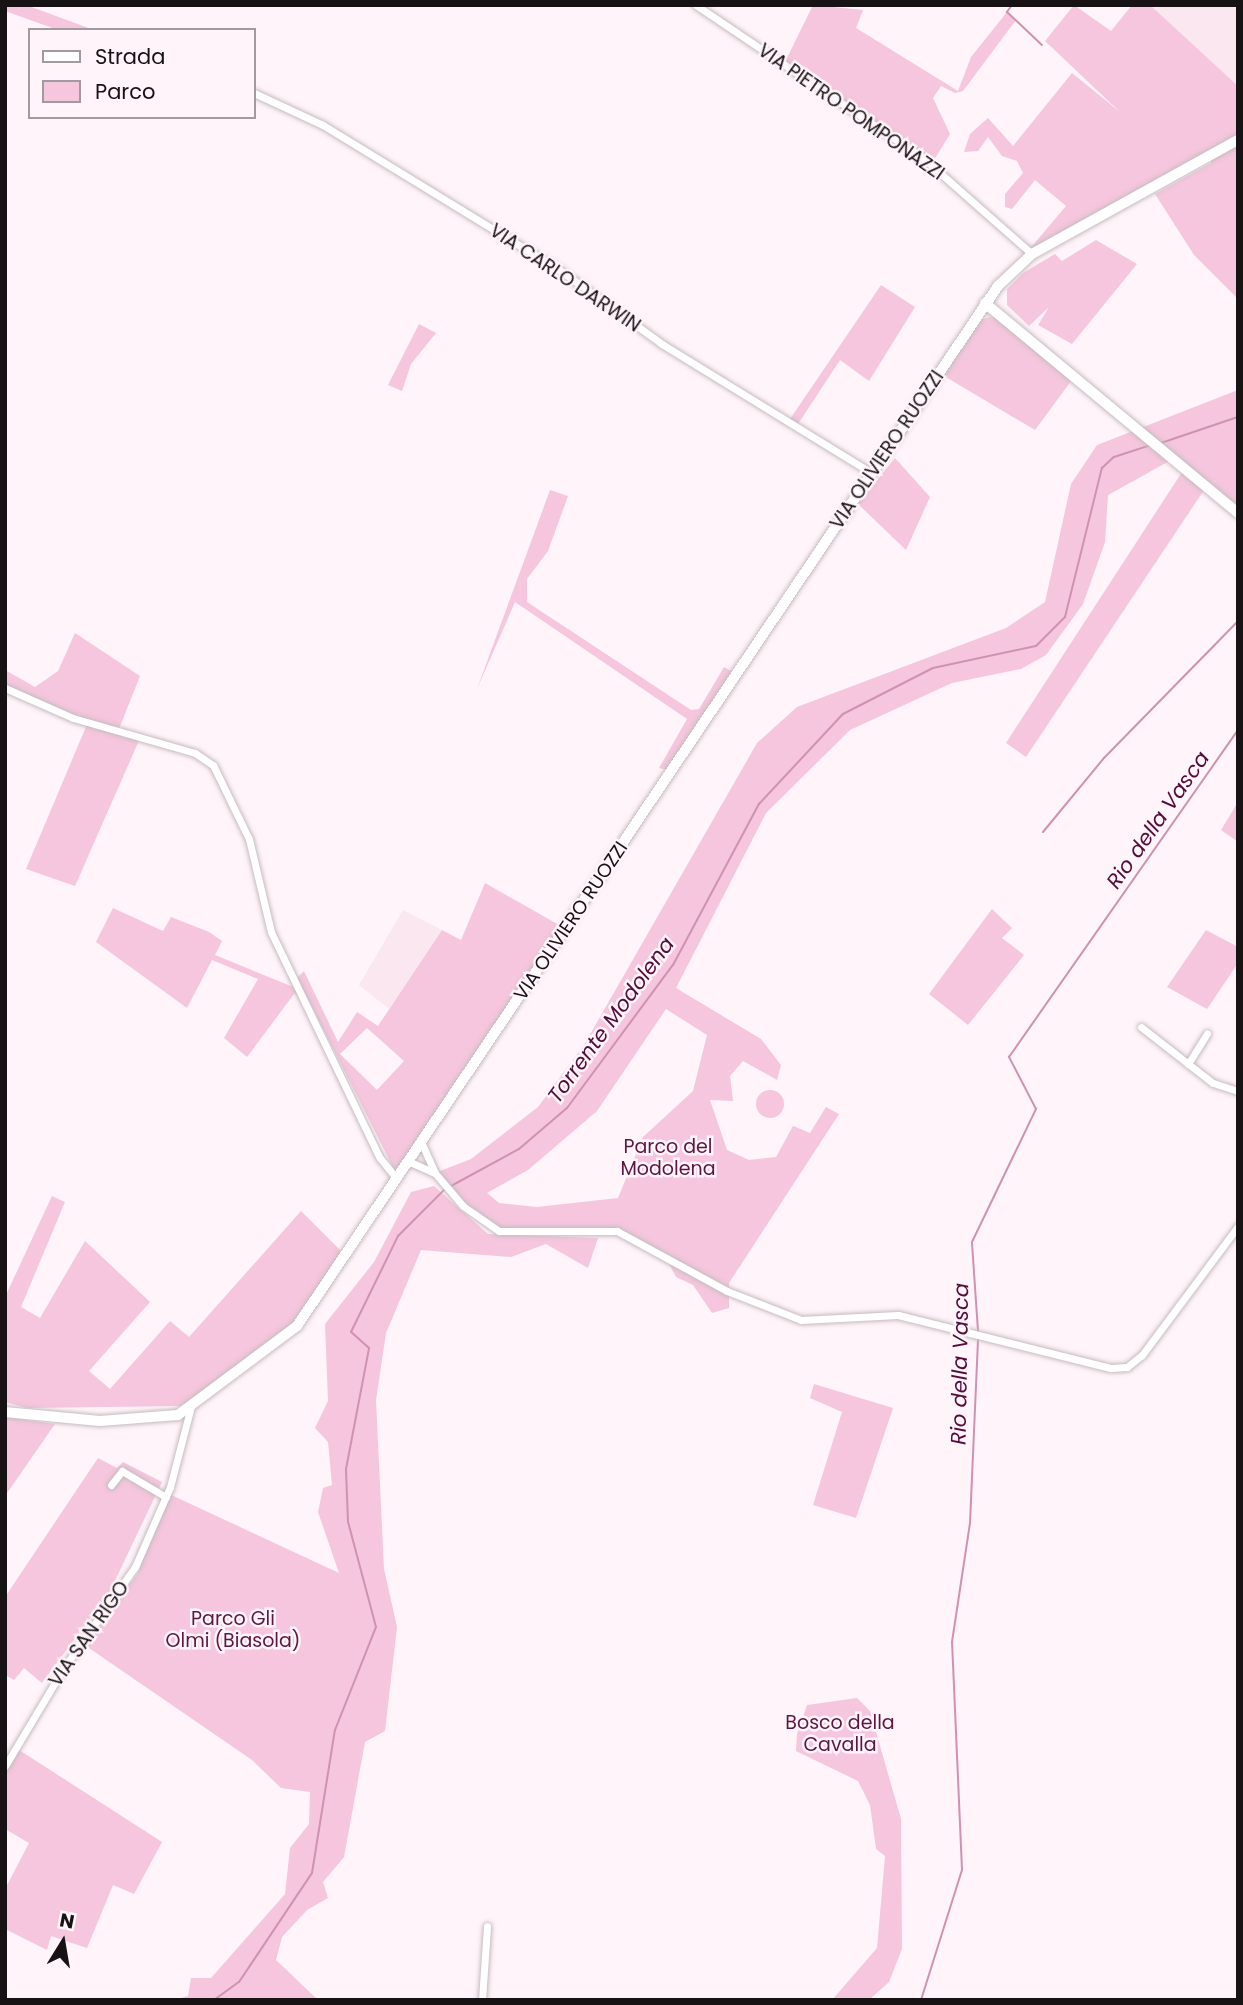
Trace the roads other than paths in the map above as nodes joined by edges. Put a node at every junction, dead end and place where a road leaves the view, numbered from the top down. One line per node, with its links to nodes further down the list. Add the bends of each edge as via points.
1 (696, 5): 4 (street, VIA PIETRO POMPONAZZI, via 923,158)
2 (256, 94): 6 (street, VIA CARLO DARWIN, via 323,125 502,234 662,344)
3 (1238, 140): 4 (street, VIA OLIVIERO RUOZZI)
4 (1032, 254): 5 (street, VIA OLIVIERO RUOZZI)
5 (985, 303): 6 (street, VIA OLIVIERO RUOZZI); 7 (street)
6 (872, 473): 13 (street, VIA OLIVIERO RUOZZI)
7 (1238, 513)
8 (5, 688): 16 (street, via 73,718 195,754 213,765 249,839 265,919 380,1158)
9 (1141, 1027): 11 (street)
10 (1207, 1034): 11 (street)
11 (1188, 1064): 12 (street, via 1218,1086)
12 (1238, 1091)
13 (422, 1144): 14 (street, VIA OLIVIERO RUOZZI); 15 (street)
14 (410, 1162): 15 (street); 16 (street, VIA OLIVIERO RUOZZI)
15 (435, 1173): 17 (street, via 463,1206 499,1231 630,1234 727,1291 802,1320 898,1315 1127,1367)
16 (398, 1180): 18 (street, VIA OLIVIERO RUOZZI, via 297,1326)
17 (1238, 1226)
18 (190, 1410): 19 (street, VIA OLIVIERO RUOZZI, via 165,1418 100,1421); 21 (street, VIA SAN RIGO)
19 (5, 1412)
20 (111, 1485): 21 (street, via 122,1471)
21 (166, 1497): 22 (street, VIA SAN RIGO, via 135,1567 58,1676)
22 (5, 1766)
23 (487, 1926): 24 (street)
24 (482, 2000)

